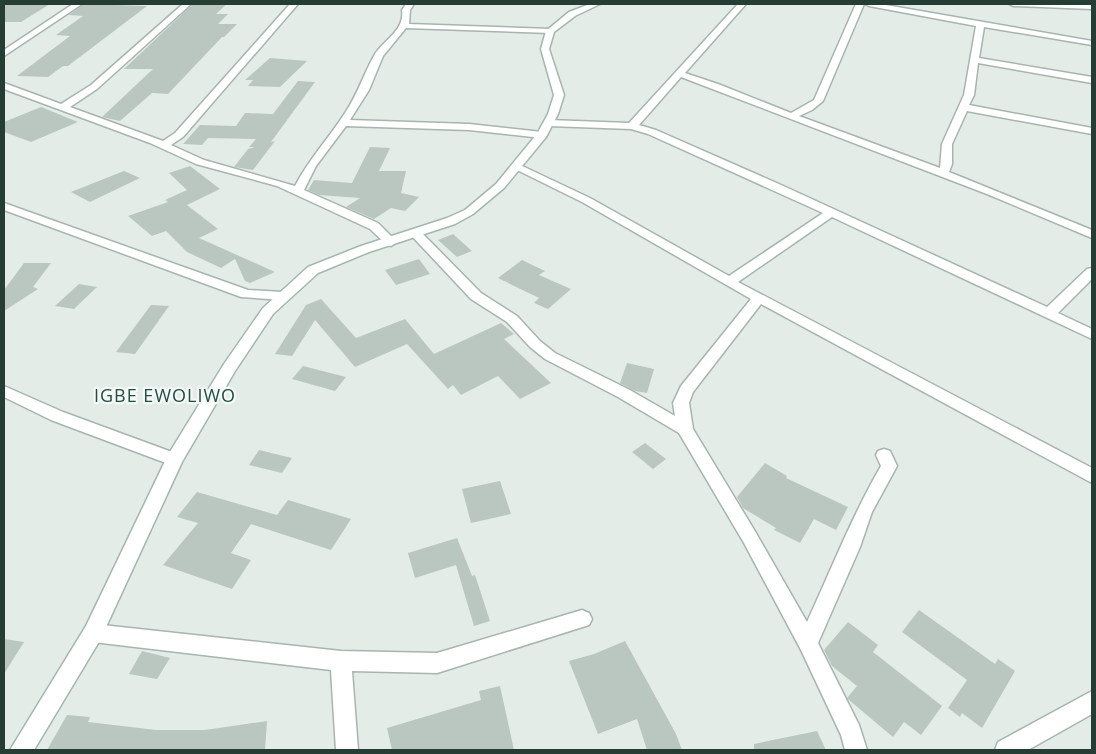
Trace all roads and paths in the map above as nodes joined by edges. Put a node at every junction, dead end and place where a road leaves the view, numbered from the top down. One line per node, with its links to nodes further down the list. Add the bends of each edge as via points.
1 (78, 4): 15 (street)
2 (187, 4): 21 (street, via 94,87)
3 (294, 4): 27 (street, via 179,135)
4 (410, 4): 12 (street)
5 (596, 4): 13 (street, via 567,16)
6 (742, 4): 17 (street)
7 (860, 4): 22 (street, via 818,101)
8 (869, 4): 11 (street)
9 (1013, 4): 10 (street)
10 (1092, 7)
11 (980, 24): 14 (street); 16 (street)
12 (404, 26): 13 (street); 23 (street, via 379,55)
13 (550, 30): 25 (street, via 545,50 559,95)
14 (1092, 43)
15 (4, 54)
16 (973, 60): 18 (street); 20 (street, via 971,85)
17 (679, 74): 22 (street); 24 (street, via 663,89 639,122)
18 (1092, 80)
19 (4, 86): 21 (street)
20 (962, 107): 26 (street); 29 (street, via 947,144 947,164)
21 (62, 108): 27 (street)
22 (792, 116): 29 (street)
23 (345, 123): 25 (street); 30 (street, via 311,166)
24 (632, 126): 25 (street); 32 (street, via 652,132)
25 (545, 129): 28 (street)
26 (1092, 131)
27 (162, 146): 30 (street, via 200,162 267,179)
28 (516, 167): 33 (street, via 500,186 469,212); 37 (street, via 586,200)
29 (943, 174): 34 (street)
30 (298, 192): 35 (street, via 374,226)
31 (4, 206): 38 (street, via 246,294)
32 (831, 213): 37 (street); 40 (street)
33 (415, 233): 35 (street); 43 (street, via 476,296 512,319 550,356 623,392)
34 (1092, 234)
35 (391, 242): 38 (street, via 326,263 303,277)
36 (1092, 272): 40 (street)
37 (729, 282): 39 (street)
38 (282, 296): 45 (street, via 229,368)
39 (759, 297): 43 (street, via 686,390 681,403); 46 (street)
40 (1048, 314): 41 (street)
41 (1092, 334)
42 (4, 391): 45 (street, via 57,416)
43 (685, 429): 49 (street)
44 (884, 455): 49 (street, via 889,466 864,511)
45 (174, 460): 48 (street)
46 (1092, 476)
47 (582, 619): 50 (street, via 437,662)
48 (93, 633): 50 (street); 52 (street)
49 (808, 643): 54 (street)
50 (341, 661): 53 (street)
51 (1092, 702): 55 (street)
52 (21, 750)
53 (347, 750)
54 (856, 750)
55 (1006, 750)

